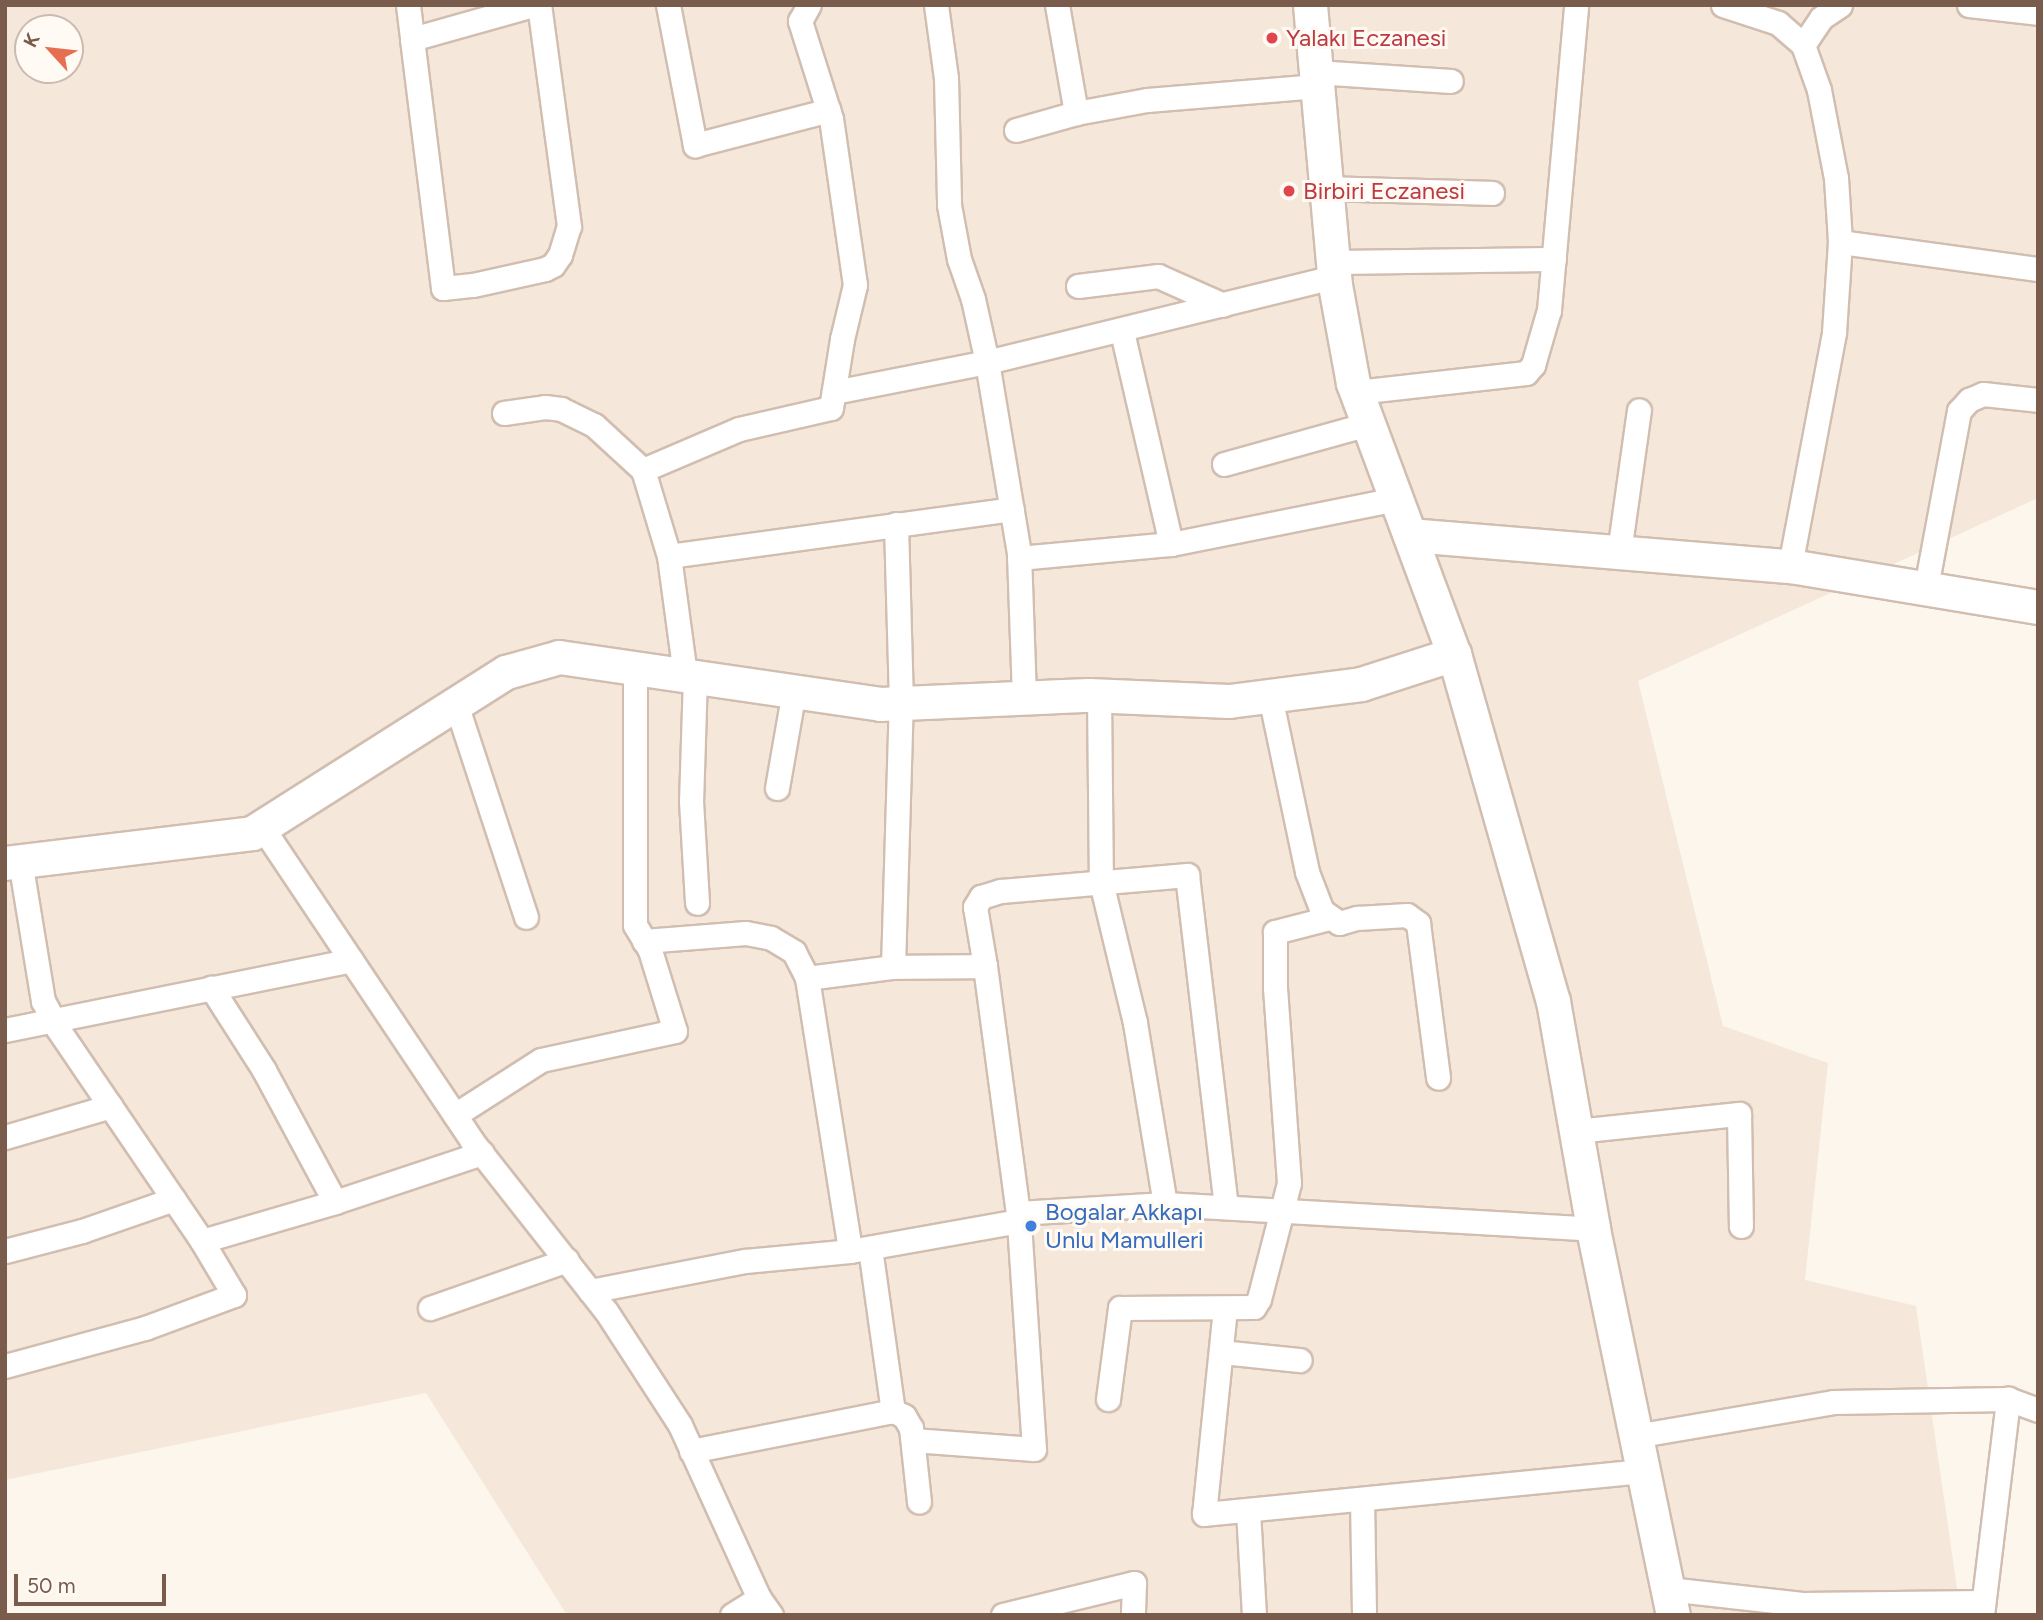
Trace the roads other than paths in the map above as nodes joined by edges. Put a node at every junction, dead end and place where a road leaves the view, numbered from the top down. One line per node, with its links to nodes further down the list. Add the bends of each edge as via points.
1 (408, 5): 13 (street)
2 (536, 5): 13 (street); 13 (street, via 569,226 559,255 545,269 443,288)
3 (668, 5): 17 (street, via 695,145)
4 (808, 5): 17 (street, via 800,21)
5 (936, 5): 29 (street, via 946,78 949,205)
6 (1057, 5): 18 (street)
7 (1310, 5): 15 (main road)
8 (1576, 5): 23 (street)
9 (1723, 5): 14 (street, via 1778,23)
10 (1840, 5): 14 (street, via 1821,18)
11 (1969, 5): 12 (street)
12 (2038, 13)
13 (412, 40)
14 (1803, 45): 22 (street, via 1819,89 1836,177)
15 (1317, 79): 16 (street); 18 (street); 20 (main road)
16 (1451, 81)
17 (829, 110): 30 (street, via 855,285)
18 (1076, 113): 19 (street)
19 (1016, 130)
20 (1326, 188): 21 (street); 25 (main road)
21 (1492, 193)
22 (1840, 243): 24 (street); 46 (street, via 1834,333)
23 (1554, 259): 25 (street); 31 (street, via 1549,310 1533,365 1526,373)
24 (2038, 269)
25 (1333, 270): 27 (street); 31 (main road)
26 (1078, 286): 27 (street, via 1158,276)
27 (1223, 305): 28 (street)
28 (1122, 331): 29 (street); 42 (street)
29 (987, 362): 30 (street); 39 (street)
30 (834, 392): 37 (street, via 831,408 739,429)
31 (1357, 392): 35 (main road)
32 (2038, 400): 47 (street, via 1983,394 1959,411)
33 (1639, 410): 43 (street)
34 (504, 413): 37 (street, via 561,409 594,425)
35 (1368, 424): 36 (street); 38 (main road)
36 (1224, 464)
37 (643, 470): 44 (street)
38 (1396, 499): 41 (main road); 42 (street)
39 (1012, 509): 40 (street); 45 (street)
40 (896, 524): 44 (street); 57 (street)
41 (1409, 535): 43 (main road); 49 (main road)
42 (1171, 544): 45 (street)
43 (1619, 552): 46 (main road)
44 (669, 556): 51 (street)
45 (1019, 558): 55 (street)
46 (1790, 566): 47 (main road)
47 (1926, 587): 48 (main road)
48 (2038, 607)
49 (1454, 654): 54 (main road, via 1361,684); 76 (main road, via 1553,1001)
50 (635, 667): 51 (main road); 56 (main road, via 559,657 506,673); 65 (street, via 635,925)
51 (690, 675): 52 (main road); 62 (street)
52 (794, 691): 57 (main road); 58 (street)
53 (1099, 696): 54 (main road, via 1229,701); 55 (main road); 61 (street)
54 (1270, 696): 64 (street, via 1307,872)
55 (1024, 698): 57 (main road)
56 (456, 704): 59 (main road); 63 (street)
57 (901, 704): 68 (street)
58 (777, 788)
59 (262, 827): 60 (main road, via 252,833); 66 (street)
60 (13, 862): 71 (street, via 43,1001)
61 (1101, 882): 67 (street, via 981,897 975,907); 81 (street, via 1135,1023); 82 (street, via 1188,875)
62 (697, 903)
63 (526, 916)
64 (1329, 918): 73 (street, via 1339,923 1407,915 1418,923); 83 (street, via 1275,932 1289,1183)
65 (644, 941): 69 (street, via 747,933 771,938 794,952); 75 (street, via 675,1031 541,1060)
66 (351, 960): 70 (street); 75 (street)
67 (985, 966): 68 (street); 84 (street)
68 (893, 967): 69 (street)
69 (807, 978): 88 (street)
70 (211, 987): 71 (street); 80 (street, via 264,1070)
71 (53, 1018): 72 (street); 74 (street)
72 (5, 1030)
73 (1438, 1078)
74 (111, 1106): 77 (street); 79 (street)
75 (455, 1115): 78 (street)
76 (1576, 1131): 85 (street, via 1739,1114); 86 (main road)
77 (5, 1137)
78 (482, 1153): 80 (street); 90 (street)
79 (174, 1199): 87 (street); 89 (street, via 82,1231)
80 (335, 1202): 87 (street)
81 (1165, 1204): 82 (street); 84 (street)
82 (1226, 1206): 83 (street)
83 (1282, 1212): 86 (street); 93 (street, via 1259,1299 1254,1307)
84 (1019, 1217): 88 (street); 102 (street, via 1034,1449)
85 (1741, 1226)
86 (1593, 1229): 101 (main road)
87 (202, 1241): 96 (street, via 234,1296 145,1328)
88 (860, 1249): 91 (street, via 745,1261); 100 (street)
89 (5, 1251)
90 (566, 1260): 91 (street); 92 (street)
91 (590, 1291): 103 (street, via 680,1425)
92 (430, 1308)
93 (1226, 1308): 94 (street); 98 (street, via 1120,1308)
94 (1222, 1352): 95 (street); 107 (street, via 1204,1514)
95 (1300, 1360)
96 (5, 1366)
97 (2008, 1398): 99 (street); 101 (street, via 1833,1402); 110 (street)
98 (1108, 1399)
99 (2038, 1410)
100 (893, 1411): 102 (street, via 904,1416); 103 (street)
101 (1635, 1436): 104 (main road)
102 (913, 1440): 106 (street)
103 (691, 1451): 109 (street)
104 (1644, 1471): 105 (street); 108 (main road)
105 (1362, 1499): 107 (street); 115 (street)
106 (919, 1502)
107 (1248, 1511): 114 (street)
108 (1671, 1602): 110 (street)
109 (765, 1606): 111 (street)
110 (1982, 1608)
111 (732, 1615)
112 (1003, 1615): 113 (street, via 1134,1583)
113 (1133, 1615)
114 (1254, 1615)
115 (1364, 1615)

